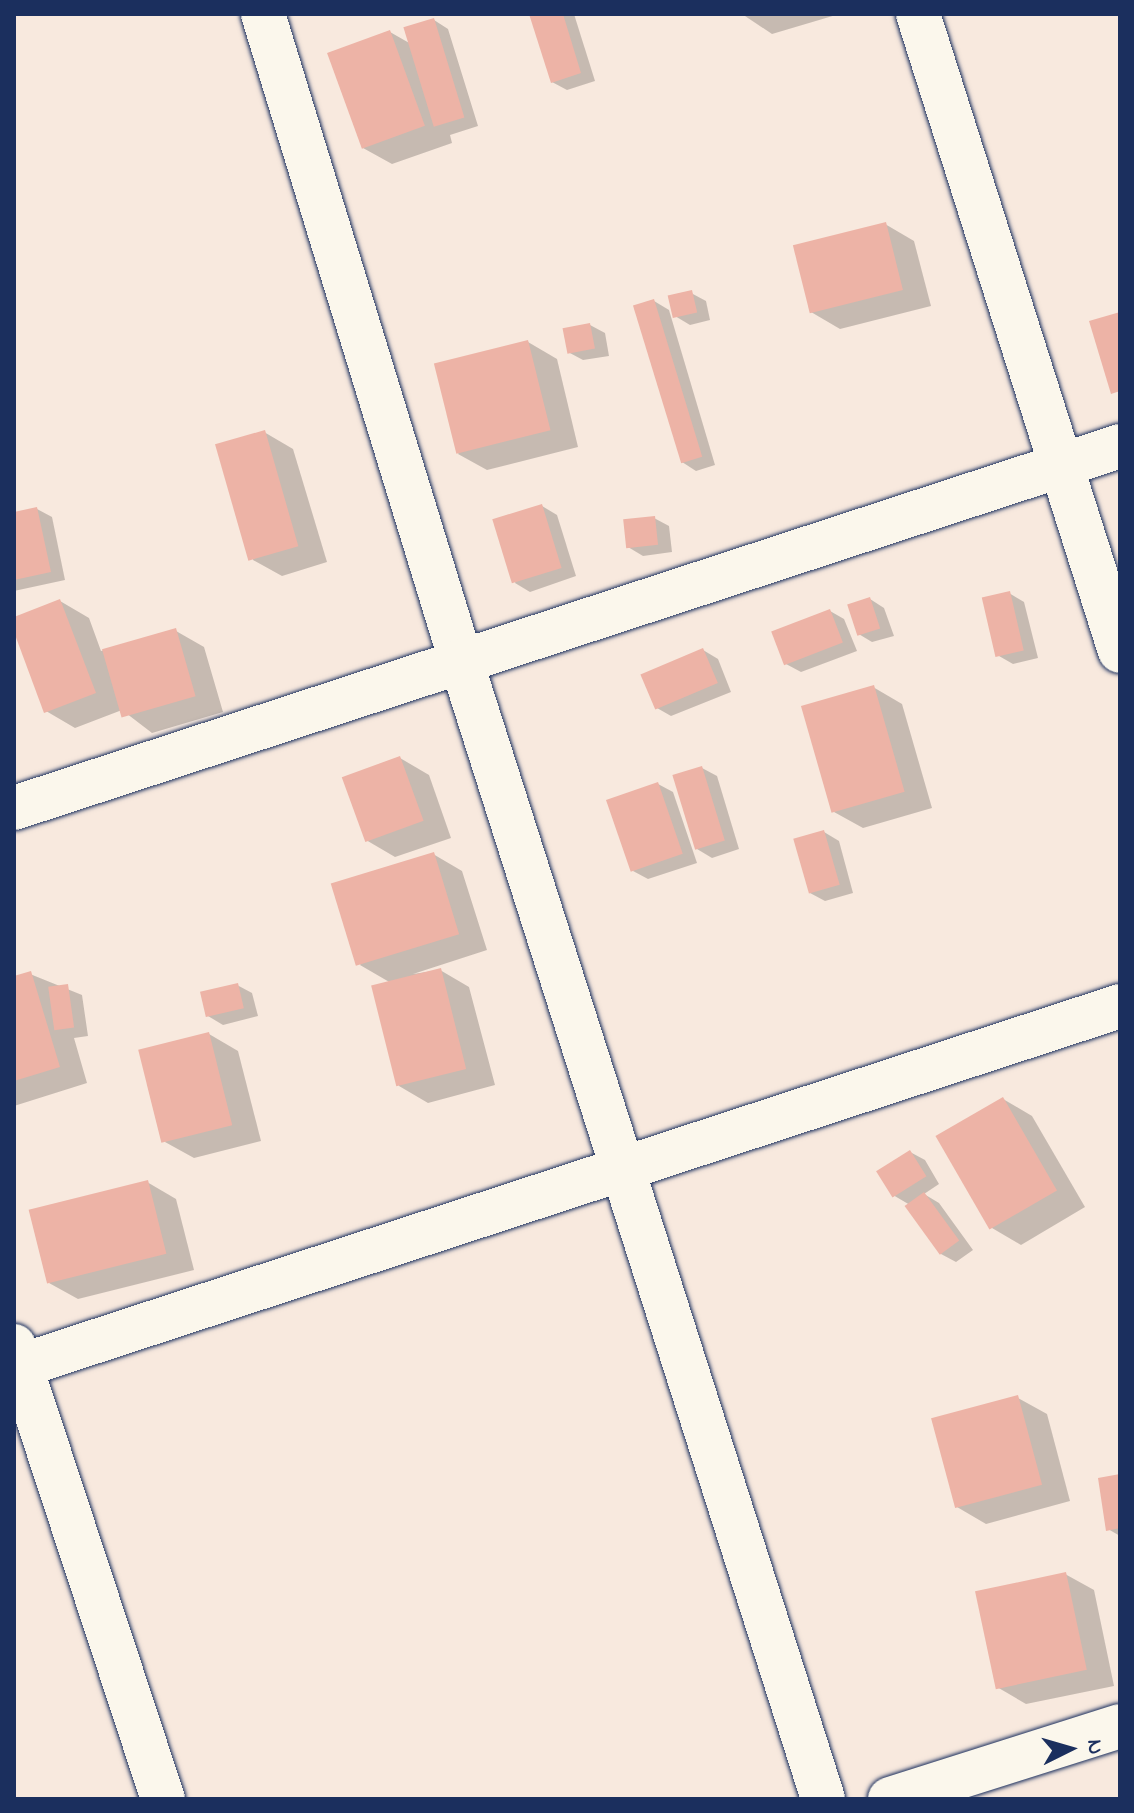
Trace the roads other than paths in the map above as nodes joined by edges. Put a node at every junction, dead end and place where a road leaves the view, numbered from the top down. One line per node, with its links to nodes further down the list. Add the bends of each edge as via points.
1 (263, 14): 6 (street)
2 (918, 14): 4 (street)
3 (1120, 446): 4 (street)
4 (1060, 466): 5 (street); 6 (street)
5 (1120, 651)
6 (461, 661): 7 (street); 9 (street)
7 (14, 808)
8 (1120, 1006): 9 (street)
9 (623, 1169): 10 (street); 13 (street)
10 (16, 1360): 12 (street)
11 (1120, 1726): 14 (street)
12 (163, 1799)
13 (823, 1799)
14 (890, 1799)

